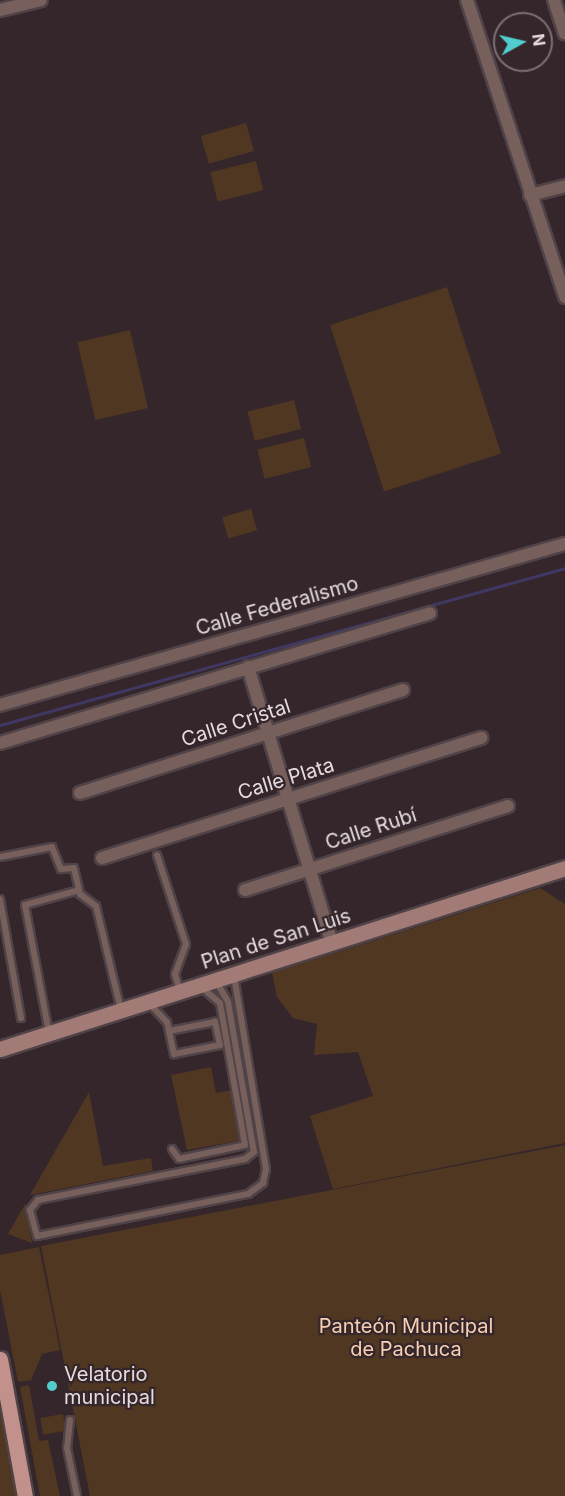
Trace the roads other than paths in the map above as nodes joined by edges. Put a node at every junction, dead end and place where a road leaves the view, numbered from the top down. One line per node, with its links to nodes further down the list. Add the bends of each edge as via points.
1 (41, 0): 4 (street)
2 (467, 0): 7 (street)
3 (558, 2): 5 (street)
4 (0, 10)
5 (565, 33)
6 (565, 186): 7 (street)
7 (530, 195): 8 (street)
8 (565, 297)
9 (565, 544): 13 (street, Calle Federalismo)
10 (430, 613): 11 (street)
11 (248, 667): 14 (street); 16 (street)
12 (403, 690): 14 (street, Calle Cristal)
13 (0, 705)
14 (268, 733): 17 (street, Calle Cristal); 18 (street)
15 (481, 738): 18 (street, Calle Plata)
16 (0, 743)
17 (80, 793)
18 (288, 799): 22 (street, Calle Plata); 24 (street)
19 (508, 806): 24 (street, Calle Rubí)
20 (157, 855): 32 (lane, via 186,944 175,974)
21 (0, 857): 26 (lane, via 54,848 61,869 74,868)
22 (102, 858)
23 (565, 867): 28 (street, Plan de San Luis)
24 (310, 870): 25 (street, Calle Rubí); 28 (street)
25 (245, 890)
26 (79, 891): 34 (lane, via 96,906); 37 (lane, via 25,905)
27 (0, 899): 35 (lane)
28 (332, 943): 29 (street, Plan de San Luis)
29 (234, 975): 30 (street, Plan de San Luis); 30 (lane, via 234,1000 266,1170 263,1183 248,1194 37,1236 30,1210 38,1200 244,1159 254,1152 228,1002)
30 (216, 981): 31 (street, Plan de San Luis)
31 (200, 986): 32 (street, Plan de San Luis); 39 (lane, via 220,1003 245,1145 179,1159)
32 (180, 992): 33 (street, Plan de San Luis)
33 (149, 1002): 34 (street, Plan de San Luis); 36 (lane)
34 (121, 1011): 37 (street, Plan de San Luis)
35 (21, 1018)
36 (169, 1031): 36 (lane, via 174,1054 220,1045 215,1022)
37 (49, 1034): 38 (street, Plan de San Luis)
38 (0, 1049)
39 (172, 1149)
40 (0, 1359): 42 (main road)
41 (70, 1420): 43 (lane, via 68,1448)
42 (25, 1496)
43 (77, 1496)

